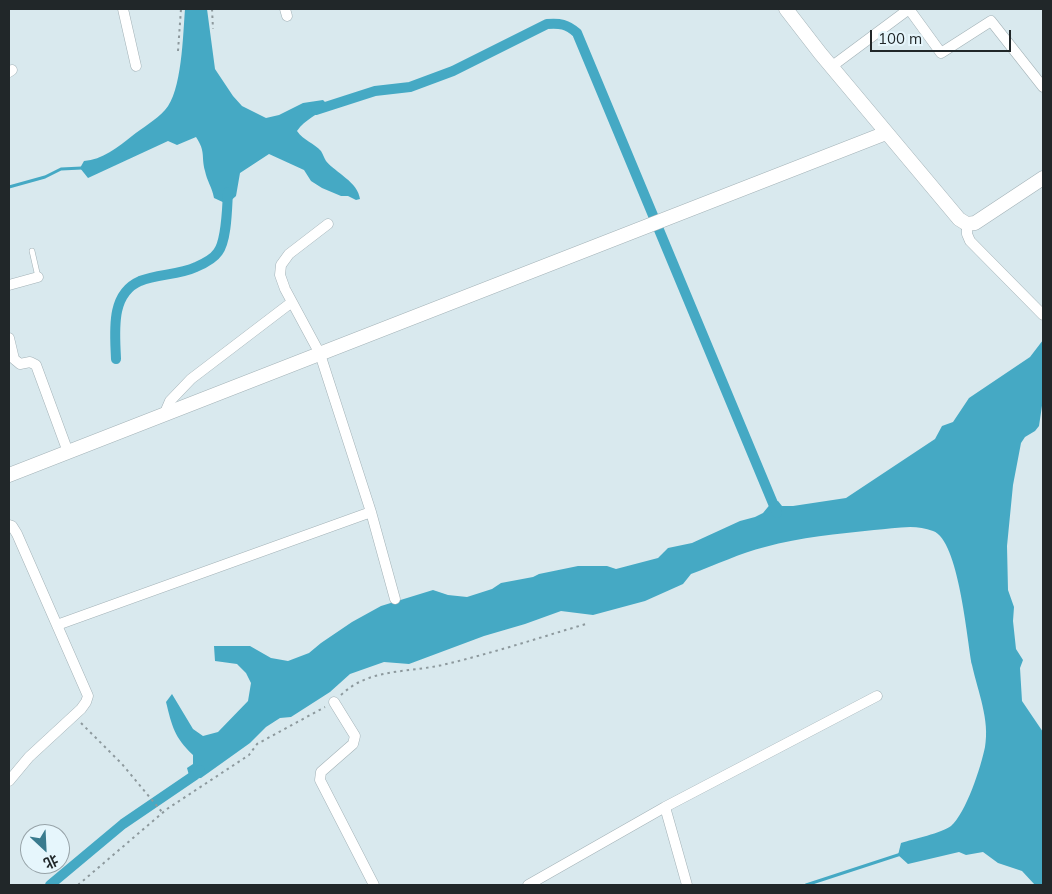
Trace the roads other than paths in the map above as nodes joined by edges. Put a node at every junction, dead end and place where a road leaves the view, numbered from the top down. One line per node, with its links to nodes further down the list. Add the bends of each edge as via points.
1 (123, 9): 4 (street)
2 (786, 9): 5 (street)
3 (909, 9): 5 (street); 6 (street, via 941,53 991,21)
4 (136, 66)
5 (831, 67): 7 (street)
6 (1043, 87)
7 (886, 132): 10 (street, via 959,219); 17 (street)
8 (1043, 178): 10 (street, via 984,218)
9 (328, 224): 14 (street, via 289,254 281,265 280,275)
10 (967, 224): 15 (street, via 970,241)
11 (32, 251): 12 (lane)
12 (38, 277): 13 (street)
13 (9, 286)
14 (292, 302): 17 (street); 18 (street, via 191,379 170,401)
15 (1043, 315)
16 (9, 338): 19 (street, via 14,360 20,364 30,362 36,365)
17 (320, 354): 18 (street); 21 (street)
18 (164, 415): 19 (street)
19 (68, 452): 20 (street)
20 (9, 475)
21 (370, 512): 23 (street); 24 (street)
22 (9, 525): 24 (street)
23 (395, 599)
24 (57, 625): 27 (street, via 88,696 74,716)
25 (877, 696): 28 (street)
26 (334, 702): 29 (street, via 354,736 352,744 321,772 320,780)
27 (9, 781)
28 (665, 807): 30 (street); 31 (street)
29 (374, 885)
30 (528, 885)
31 (687, 885)

